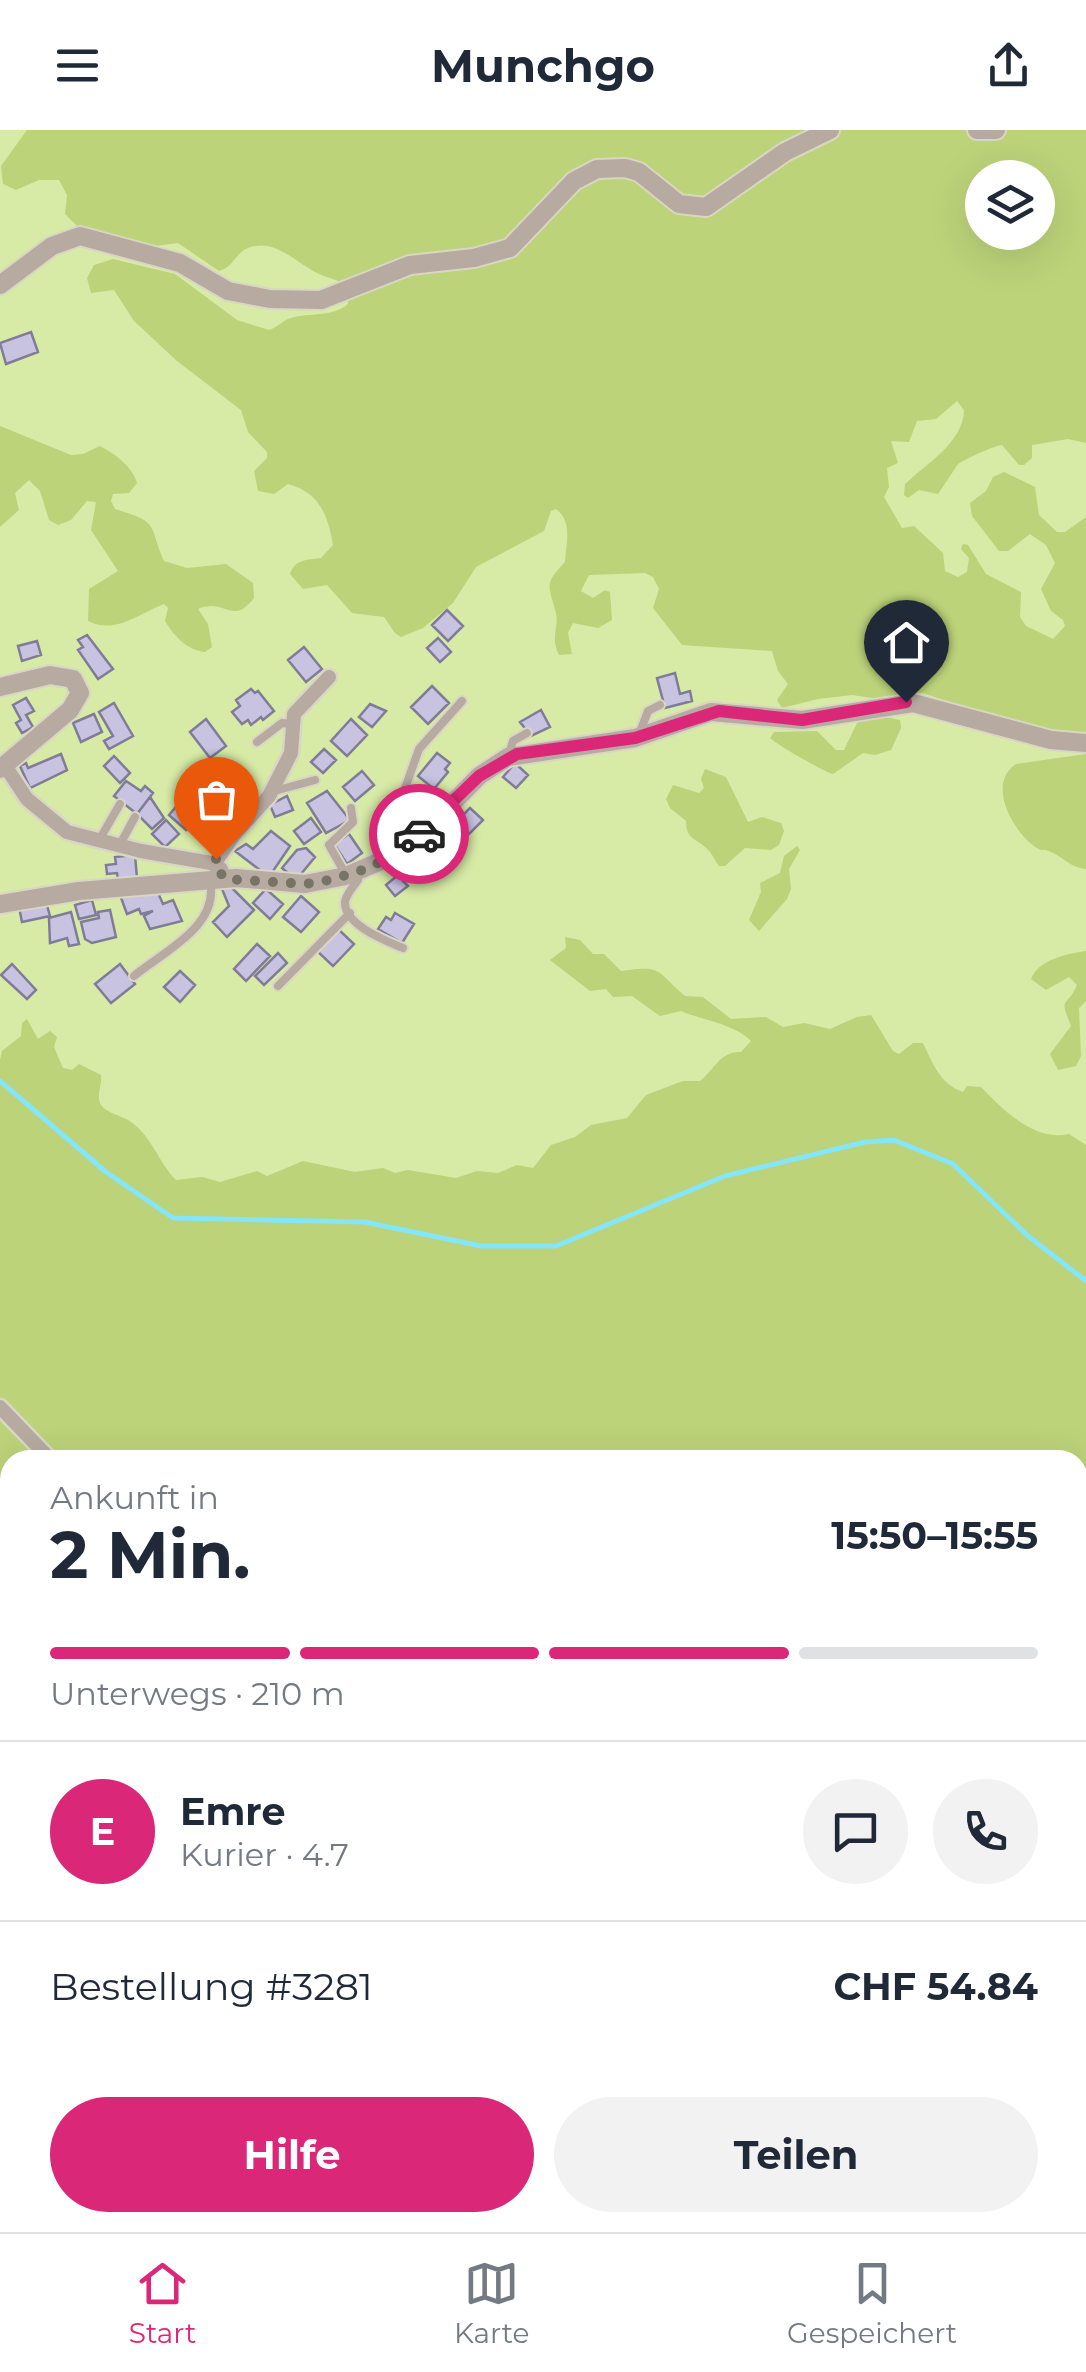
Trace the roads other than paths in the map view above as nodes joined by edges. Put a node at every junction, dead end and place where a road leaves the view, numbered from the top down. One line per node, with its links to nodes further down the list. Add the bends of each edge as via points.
1 (830, 130): 4 (street, via 785,152 706,207 679,204 639,172 597,169 574,180 510,248 410,265 321,300 228,291 180,263 80,236 52,246)
2 (977, 130): 3 (street)
3 (996, 130)
4 (0, 286)
5 (329, 677): 9 (street)
6 (0, 686): 15 (street, via 59,674 73,679 80,693 70,710)
7 (462, 701): 23 (lane, via 420,749 388,839)
8 (660, 704): 11 (lane, via 648,712)
9 (291, 724): 12 (lane, via 282,723); 24 (street, via 291,753)
10 (526, 733): 14 (lane, via 509,746)
11 (642, 737): 13 (street, via 700,715 802,720 914,702 1042,738); 14 (street)
12 (257, 742)
13 (1086, 742)
14 (509, 756): 23 (street)
15 (2, 767): 21 (street, via 46,818)
16 (315, 780): 17 (lane)
17 (278, 790)
18 (120, 804): 21 (lane)
19 (351, 808): 25 (lane, via 353,822 328,845)
20 (135, 817): 22 (lane)
21 (98, 842): 22 (street)
22 (119, 846): 24 (street)
23 (395, 852): 25 (street)
24 (216, 874): 25 (street, via 305,884); 26 (street); 29 (lane, via 206,914)
25 (352, 874): 27 (lane, via 358,880 345,903)
26 (0, 904)
27 (350, 913): 28 (lane); 30 (lane)
28 (403, 948)
29 (134, 976)
30 (278, 986)
31 (0, 1407): 32 (street)
32 (41, 1450)

